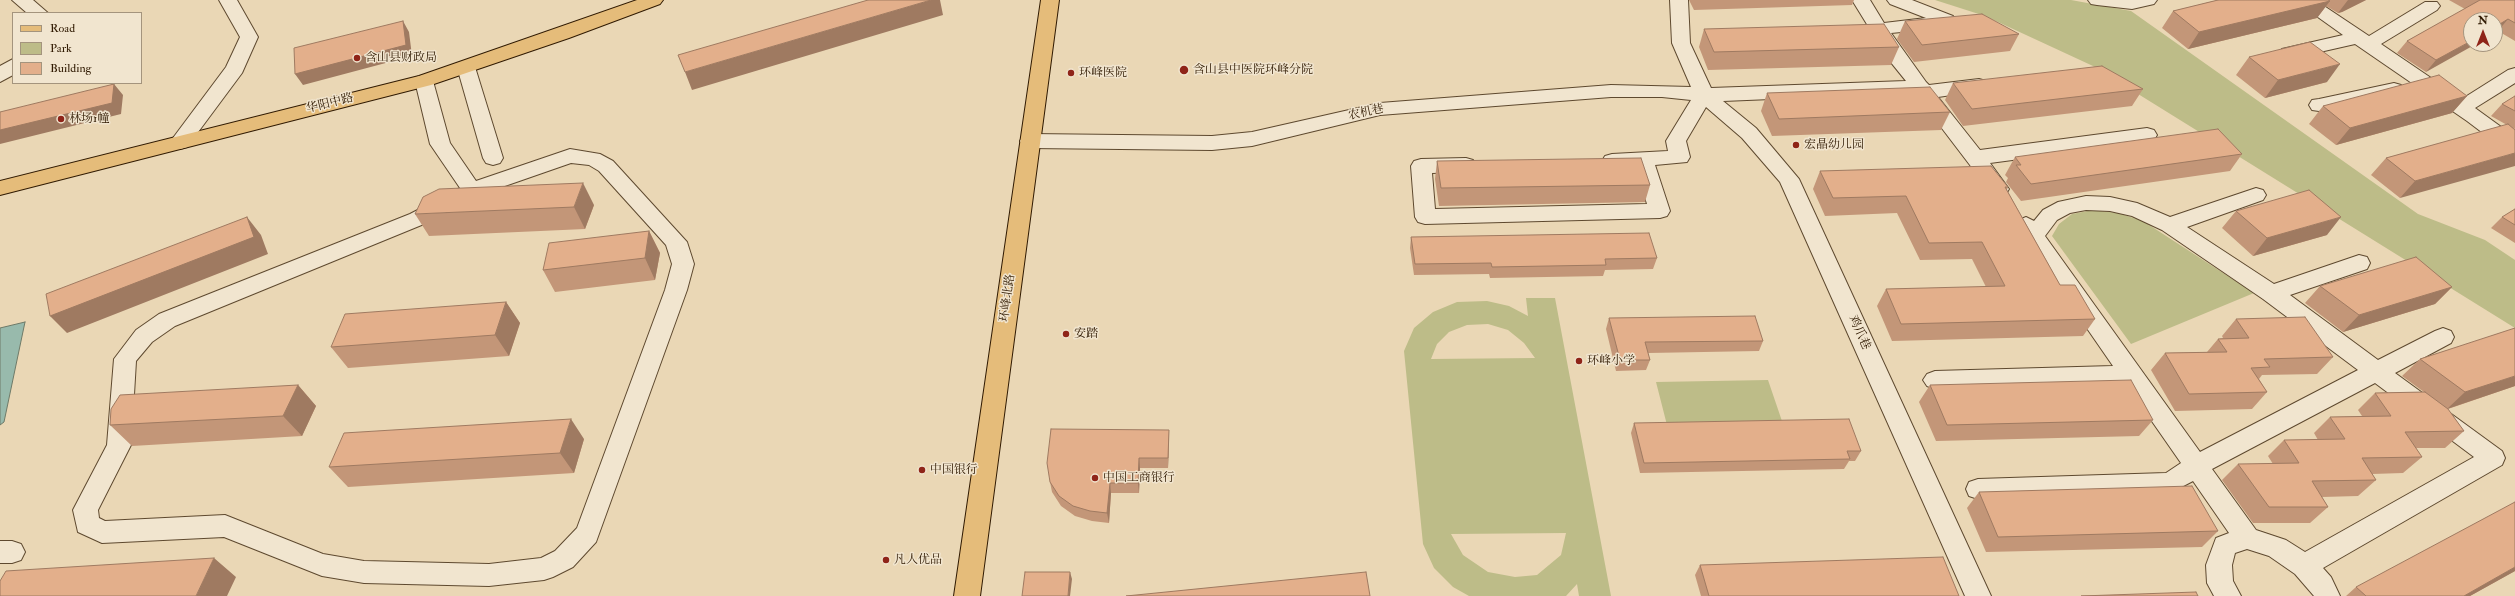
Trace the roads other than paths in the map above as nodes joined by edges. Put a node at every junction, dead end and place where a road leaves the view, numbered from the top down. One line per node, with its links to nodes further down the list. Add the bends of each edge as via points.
1 (21, 0): 12 (street)
2 (228, 0): 29 (street, via 249,37 235,69)
3 (654, 0): 17 (main road, 华阳中路)
4 (1050, 0): 28 (main road, 环峰北路)
5 (1679, 0): 24 (street, via 1682,42)
6 (1861, 0): 13 (street)
7 (1896, 0): 13 (street, via 1949,21)
8 (2097, 0): 9 (street, via 2132,4)
9 (2148, 0)
10 (2303, 0): 14 (street)
11 (2431, 6): 14 (street)
12 (38, 12)
13 (1879, 29): 23 (street)
14 (2362, 41): 15 (street); 21 (street)
15 (2269, 58)
16 (12, 66): 19 (street)
17 (466, 67): 20 (main road, 华阳中路); 31 (street)
18 (2515, 74): 26 (street)
19 (0, 76)
20 (424, 80): 29 (main road, 华阳中路); 37 (street, via 440,144)
21 (2423, 82): 25 (street); 26 (street)
22 (1994, 84): 23 (street, 农机巷)
23 (1923, 90): 24 (street, 农机巷); 33 (street)
24 (1704, 94): 28 (street, 农机巷, via 1611,91 1380,109 1252,139 1212,143); 32 (street, via 1676,141 1680,157); 52 (street, 鸡爪巷, via 1749,133 1789,178)
25 (2319, 105)
26 (2461, 108): 30 (street)
27 (2147, 135): 33 (street)
28 (1030, 141): 51 (main road, 环峰北路)
29 (180, 142): 36 (main road, 华阳中路)
30 (2515, 147)
31 (493, 158)
32 (1643, 158): 34 (street); 35 (street, via 1660,211 1426,217 1421,166)
33 (1975, 158): 40 (street)
34 (1597, 163)
35 (1485, 165)
36 (0, 188)
37 (472, 190): 37 (street, via 417,219 167,320 144,336 125,359 119,444 85,510 87,524 102,532 225,526 322,565 364,572 489,574 544,569 564,559 586,534 676,290 683,264 676,242 606,166 592,159 570,156)
38 (2256, 195): 39 (street)
39 (2169, 225): 40 (street, via 2137,210 2110,204 2086,203 2065,207 2050,215); 42 (street)
40 (2034, 236): 45 (street)
41 (2359, 263): 42 (street)
42 (2271, 293): 44 (street)
43 (2443, 337): 44 (street)
44 (2378, 371): 47 (street); 50 (street, via 2493,458)
45 (2132, 375): 46 (street); 47 (street)
46 (1935, 380)
47 (2196, 466): 48 (street, via 2170,483); 49 (street)
48 (1978, 489)
49 (2246, 538): 50 (street, via 2277,548); 53 (street, via 2226,546 2219,564 2220,583)
50 (2304, 566): 54 (street, via 2322,585)
51 (967, 596)
52 (1978, 596)
53 (2228, 596)
54 (2328, 596)

